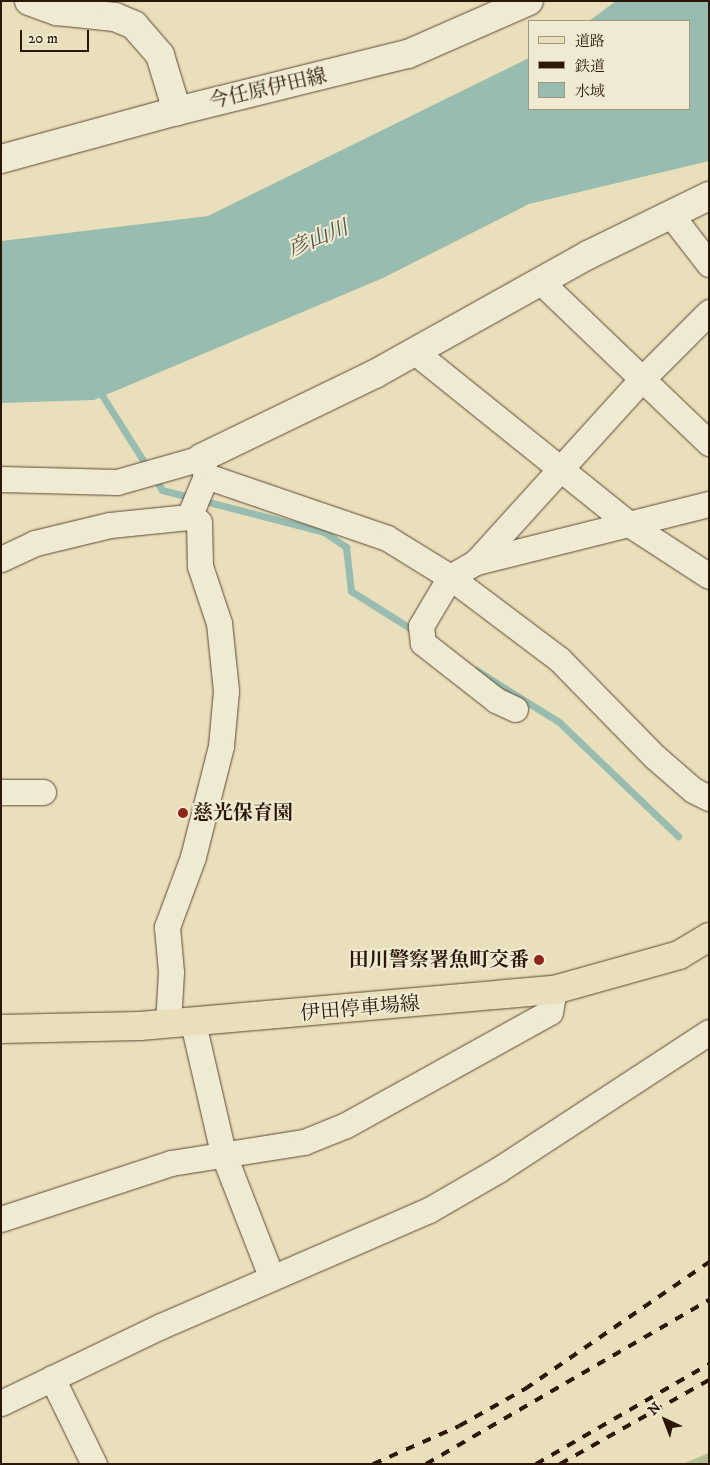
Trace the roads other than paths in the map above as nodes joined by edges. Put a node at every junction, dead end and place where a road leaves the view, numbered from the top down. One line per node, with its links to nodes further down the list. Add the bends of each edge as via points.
1 (29, 1): 3 (street, via 58,12 115,17 134,25 160,55)
2 (529, 1): 3 (street, 今任原伊田線, via 408,54)
3 (177, 110): 4 (street, 今任原伊田線)
4 (1, 159)
5 (709, 196): 6 (street)
6 (671, 215): 7 (street); 8 (street)
7 (709, 264)
8 (541, 282): 10 (street); 11 (street)
9 (709, 312): 11 (street)
10 (415, 352): 13 (street); 14 (street)
11 (642, 379): 12 (street); 13 (street)
12 (709, 443)
13 (561, 468): 18 (street); 20 (street)
14 (203, 474): 15 (street, via 118,482); 17 (street); 22 (street, via 387,538)
15 (1, 478)
16 (709, 504): 18 (street)
17 (190, 515): 19 (street, via 110,525 35,543); 29 (street, via 199,522 200,566 220,623 226,691 221,746 193,857 167,927 171,972)
18 (629, 524): 20 (street); 21 (street)
19 (1, 559)
20 (476, 562): 22 (street)
21 (709, 576)
22 (450, 577): 23 (street, via 421,626 423,643 496,700); 26 (street, via 559,659 655,757 693,790)
23 (515, 709)
24 (1, 792): 25 (street)
25 (43, 792)
26 (709, 798)
27 (709, 937): 28 (main road, 伊田停車場線, via 679,955)
28 (554, 990): 29 (main road, 伊田停車場線); 32 (street, via 550,1012 346,1125 304,1142)
29 (181, 1023): 30 (main road, 伊田停車場線); 32 (street)
30 (1, 1029)
31 (709, 1032): 35 (street, via 498,1170 429,1210 161,1326)
32 (223, 1153): 33 (street, via 171,1163); 34 (street)
33 (1, 1219)
34 (267, 1266)
35 (52, 1378): 36 (street); 37 (street)
36 (1, 1404)
37 (94, 1464)

